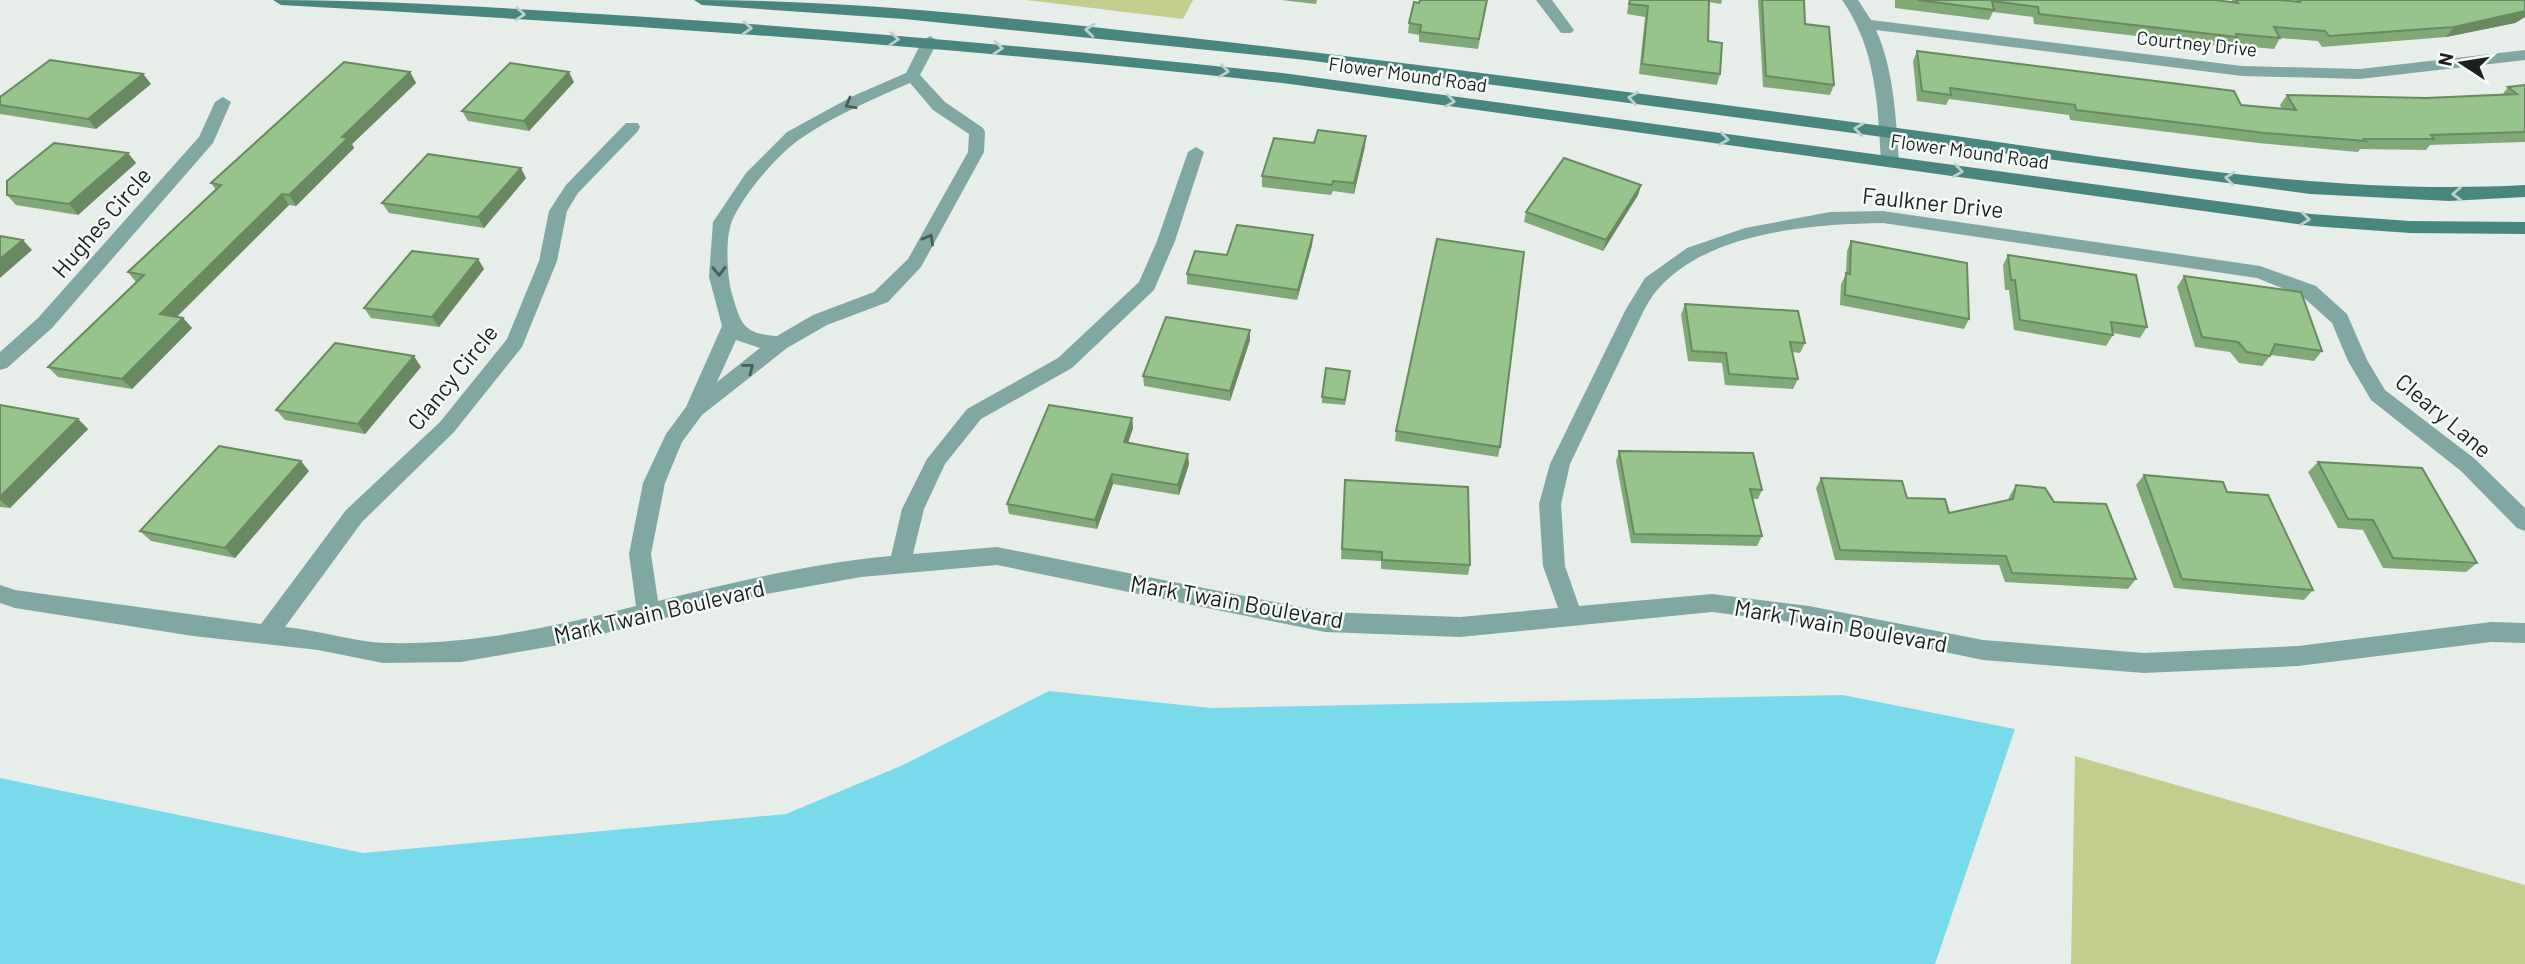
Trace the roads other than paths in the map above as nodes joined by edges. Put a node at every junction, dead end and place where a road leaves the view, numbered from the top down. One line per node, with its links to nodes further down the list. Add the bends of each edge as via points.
1 (281, 0): 8 (main road, Flower Mound Road, one-way to 8)
2 (702, 0): 5 (main road, Flower Mound Road)
3 (1544, 0): 7 (street)
4 (1850, 0): 6 (street)
5 (948, 11): 8 (main road); 13 (main road, Flower Mound Road, one-way to 5)
6 (1865, 24): 9 (street, Courtney Drive, via 2279,73 2360,74); 13 (street, via 1882,82)
7 (1566, 30)
8 (930, 41): 10 (street); 15 (main road, Flower Mound Road, one-way to 15, via 1290,79)
9 (2525, 55)
10 (912, 76): 19 (street, one-way to 19, via 793,136 752,177 722,222 718,277); 20 (street, one-way to 10, via 820,320 881,297 915,264 976,152 977,132 939,106)
11 (223, 103): 21 (street, Hughes Circle, via 207,139 45,323)
12 (632, 127): 28 (street, Clancy Circle, via 572,189 558,211 548,261 515,342 447,427 354,516)
13 (1888, 133): 15 (street); 16 (main road, Flower Mound Road, one-way to 13, via 2449,195 2310,188)
14 (1196, 152): 24 (street, via 1147,285 1065,363 974,414 937,459 913,509)
15 (1890, 162): 17 (main road, Flower Mound Road, one-way to 17, via 2311,220)
16 (2525, 191)
17 (2525, 228)
18 (2286, 281): 23 (street, Cleary Lane, via 2309,291 2340,319 2378,395 2468,464); 27 (street, Faulkner Drive, via 2260,272 1883,217 1830,218 1751,232 1693,252 1652,282 1635,309 1560,464 1550,504 1554,566)
19 (732, 326): 20 (street, via 742,337); 22 (street)
20 (780, 343): 22 (street, one-way to 20)
21 (0, 363)
22 (695, 410): 26 (street, via 673,439 653,483 640,554)
23 (2525, 522)
24 (900, 564): 26 (street, Mark Twain Boulevard, via 744,589); 27 (street, Mark Twain Boulevard, via 997,556 1325,622 1460,626)
25 (0, 594): 28 (street, Mark Twain Boulevard)
26 (648, 613): 28 (street, Mark Twain Boulevard, via 461,652 383,653)
27 (1572, 617): 29 (street, Mark Twain Boulevard, via 1712,603 1809,615 1983,650 2144,663 2298,656 2491,632)
28 (267, 634)
29 (2525, 634)

